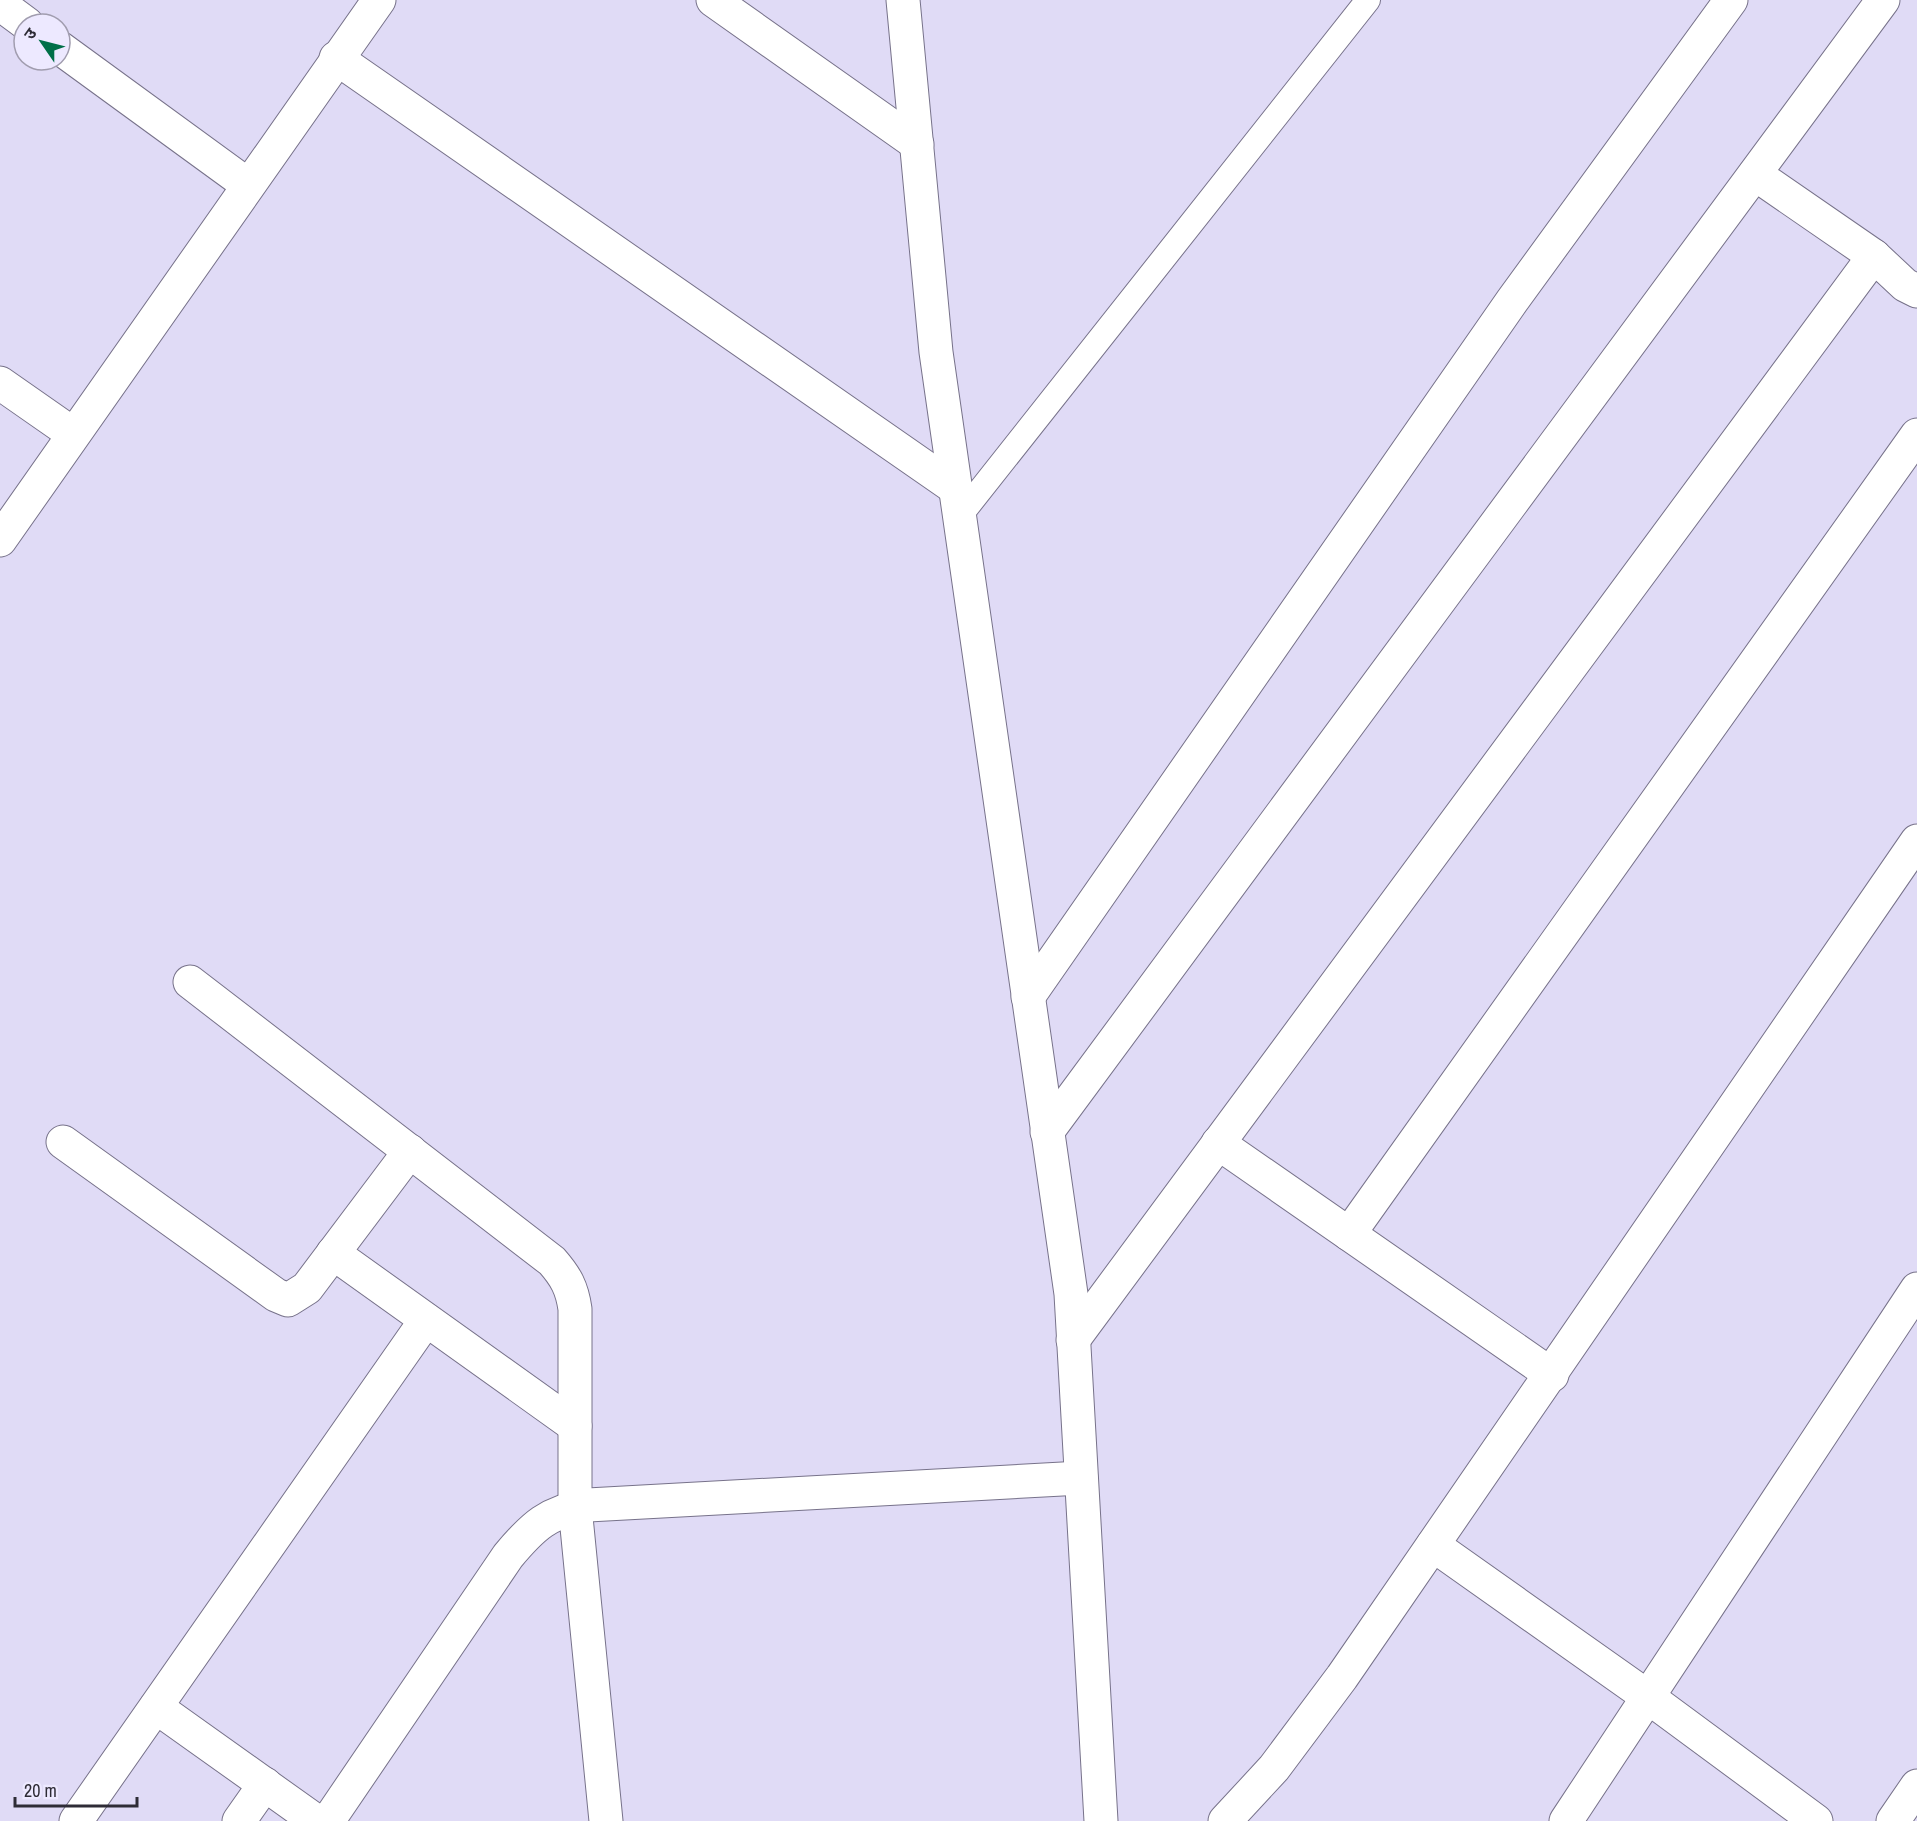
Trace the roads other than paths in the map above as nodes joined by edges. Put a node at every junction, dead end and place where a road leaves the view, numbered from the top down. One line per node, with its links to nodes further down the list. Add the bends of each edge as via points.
1 (712, 0): 9 (street)
2 (903, 0): 9 (street)
3 (1368, 0): 17 (lane)
4 (1731, 0): 21 (street, via 1506,311)
5 (1883, 0): 10 (street)
6 (367, 4): 8 (street)
7 (72, 57): 11 (street)
8 (336, 58): 11 (street); 17 (street)
9 (917, 144): 17 (street, via 936,352)
10 (1755, 174): 12 (street); 22 (street)
11 (248, 185): 15 (street)
12 (1874, 256): 13 (street); 24 (street)
13 (1917, 291)
14 (0, 382): 15 (street)
15 (73, 434): 18 (street)
16 (1917, 435): 26 (street)
17 (957, 502): 21 (street)
18 (0, 540)
19 (1917, 841): 31 (street)
20 (190, 982): 25 (street)
21 (1028, 997): 22 (street)
22 (1047, 1132): 30 (street, via 1071,1294)
23 (63, 1142): 27 (street, via 282,1298 299,1296)
24 (1218, 1143): 26 (street); 30 (street)
25 (410, 1151): 27 (street); 32 (street, via 566,1276 575,1309)
26 (1349, 1234): 31 (street)
27 (333, 1253): 29 (street)
28 (1917, 1289): 36 (street)
29 (426, 1320): 32 (street); 37 (street)
30 (1073, 1340): 33 (street)
31 (1552, 1375): 35 (street)
32 (575, 1426): 34 (street)
33 (1081, 1478): 34 (street); 45 (street)
34 (575, 1507): 43 (street, via 552,1514 532,1528 508,1556); 44 (street)
35 (1433, 1545): 36 (street); 46 (street, via 1274,1768)
36 (1648, 1696): 47 (street); 48 (street)
37 (156, 1707): 38 (street); 40 (street)
38 (265, 1784): 41 (street); 42 (street)
39 (1917, 1786): 49 (street)
40 (76, 1821)
41 (239, 1821)
42 (316, 1821)
43 (328, 1821)
44 (606, 1821)
45 (1101, 1821)
46 (1225, 1821)
47 (1566, 1821)
48 (1816, 1821)
49 (1893, 1821)

